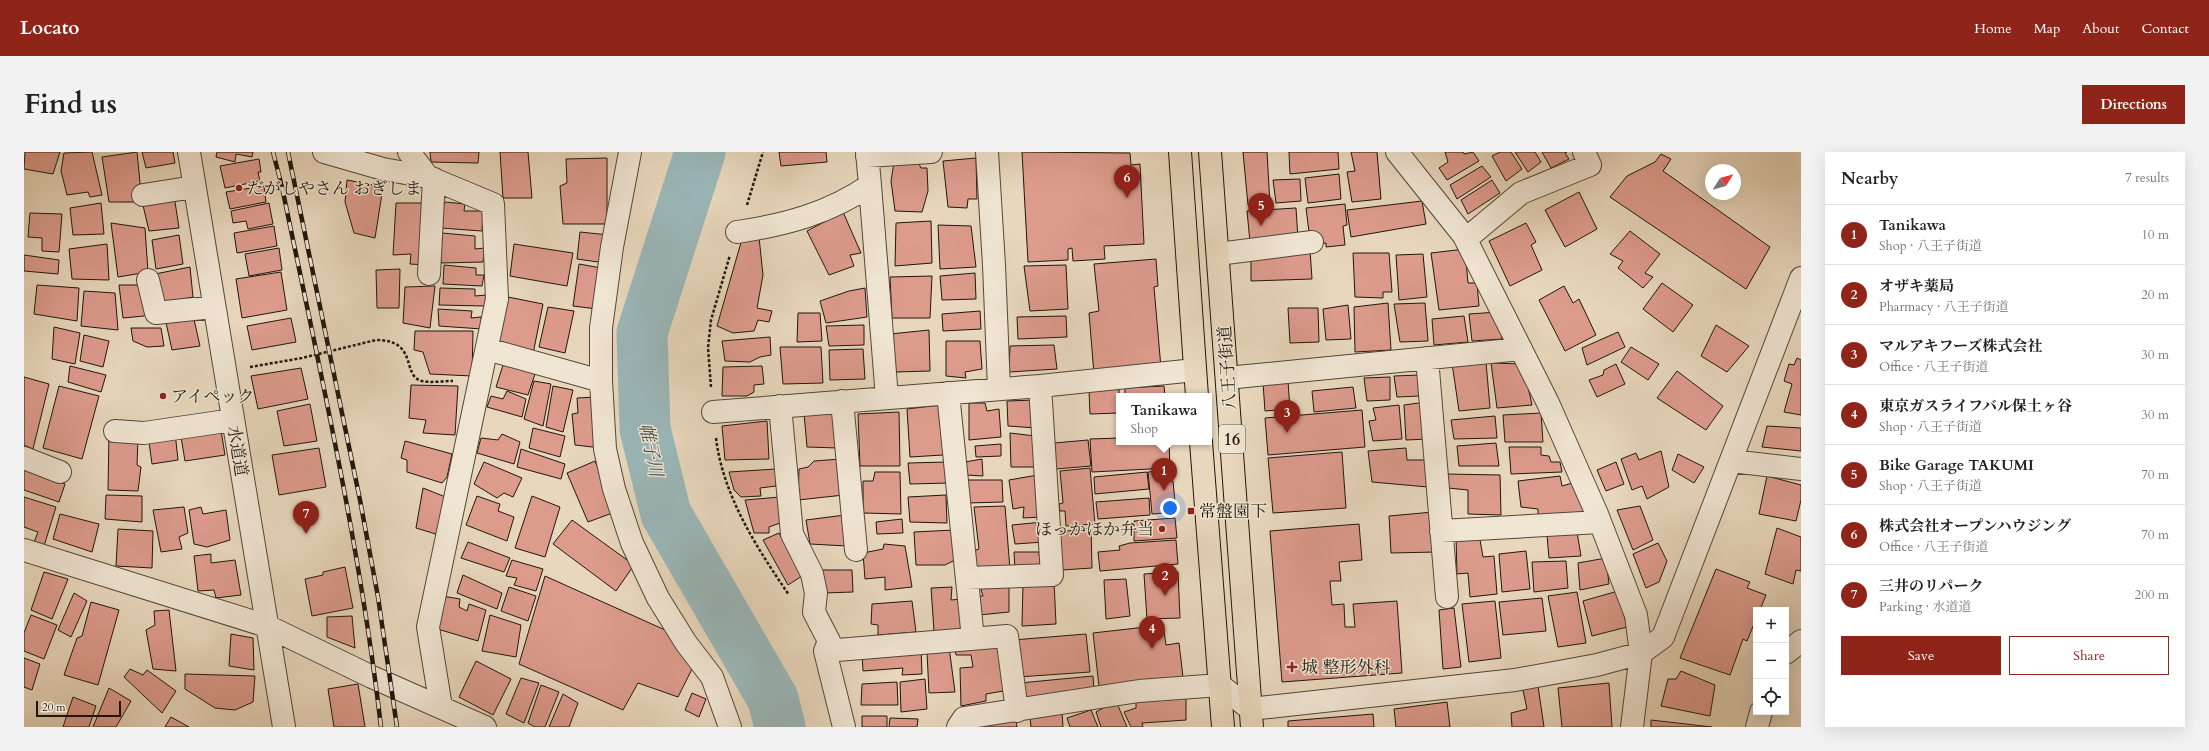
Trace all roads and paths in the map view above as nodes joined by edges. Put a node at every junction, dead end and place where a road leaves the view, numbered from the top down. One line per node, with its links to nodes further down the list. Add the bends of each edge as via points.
1 (189, 152): 14 (street, 水道道)
2 (324, 152): 12 (street, via 383,169)
3 (409, 152): 12 (street)
4 (630, 152): 31 (street, via 612,247 601,328)
5 (931, 152): 11 (street)
6 (987, 152): 33 (street)
7 (1180, 152): 27 (highway, 八王子街道)
8 (1210, 152): 19 (highway, 八王子街道 / 16)
9 (1397, 152): 17 (street)
10 (1584, 152): 17 (street, via 1590,166 1522,193)
11 (867, 154): 13 (street)
12 (431, 178): 20 (street); 24 (street, via 493,204 496,299)
13 (870, 185): 16 (street, via 821,212 794,221); 36 (street)
14 (194, 187): 15 (street); 23 (street, 水道道)
15 (143, 195)
16 (737, 232)
17 (1466, 239): 25 (street)
18 (1312, 242): 19 (street)
19 (1218, 254): 29 (highway, 八王子街道 / 16)
20 (429, 274)
21 (1801, 278): 44 (street)
22 (148, 280): 23 (street, via 156,313)
23 (213, 307): 28 (street, 水道道)
24 (487, 349): 30 (street); 31 (street)
25 (1521, 349): 26 (street); 47 (street, via 1548,403)
26 (1427, 358): 29 (street); 48 (street)
27 (1195, 370): 32 (street); 35 (highway, 八王子街道)
28 (224, 371): 30 (path, via 302,358 376,340 388,340 404,350 414,376 421,381); 40 (street, 水道道)
29 (1228, 378): 61 (highway, 八王子街道 / 16)
30 (480, 380): 58 (street, via 428,627)
31 (601, 381): 64 (street, via 607,456 614,489 632,543 658,598 686,644 712,677)
32 (1040, 386): 33 (street); 51 (street, via 1052,575)
33 (999, 389): 34 (street)
34 (948, 393): 36 (street); 51 (street)
35 (1197, 393)
36 (887, 398): 37 (street)
37 (842, 401): 38 (street); 50 (street)
38 (780, 406): 39 (street); 55 (street, via 792,534 812,574 816,593 814,612 829,641)
39 (713, 412)
40 (233, 420): 41 (street, via 144,433); 53 (street, 水道道)
41 (115, 431)
42 (1200, 445): 57 (highway, 16)
43 (24, 458): 46 (street)
44 (1731, 461): 45 (street); 56 (street, via 1663,637)
45 (1801, 469)
46 (60, 472)
47 (1600, 522): 48 (street); 56 (street, via 1636,615)
48 (1441, 531): 52 (street)
49 (24, 550): 53 (street)
50 (856, 550)
51 (967, 578): 54 (street)
52 (1447, 597)
53 (267, 626): 58 (street); 62 (street, 水道道)
54 (973, 639): 55 (street); 59 (street, via 1007,636)
55 (825, 651): 65 (street)
56 (1642, 653): 61 (street, via 1597,665 1515,680); 68 (street)
57 (1220, 685): 59 (street, via 1139,691); 61 (street); 67 (highway, 16)
58 (441, 707): 63 (street)
59 (1017, 711): 66 (street, via 964,718)
60 (1760, 715): 69 (street)
61 (1251, 718)
62 (284, 727)
63 (485, 727)
64 (730, 727)
65 (844, 727)
66 (958, 727)
67 (1223, 727)
68 (1632, 727)
69 (1757, 727)

